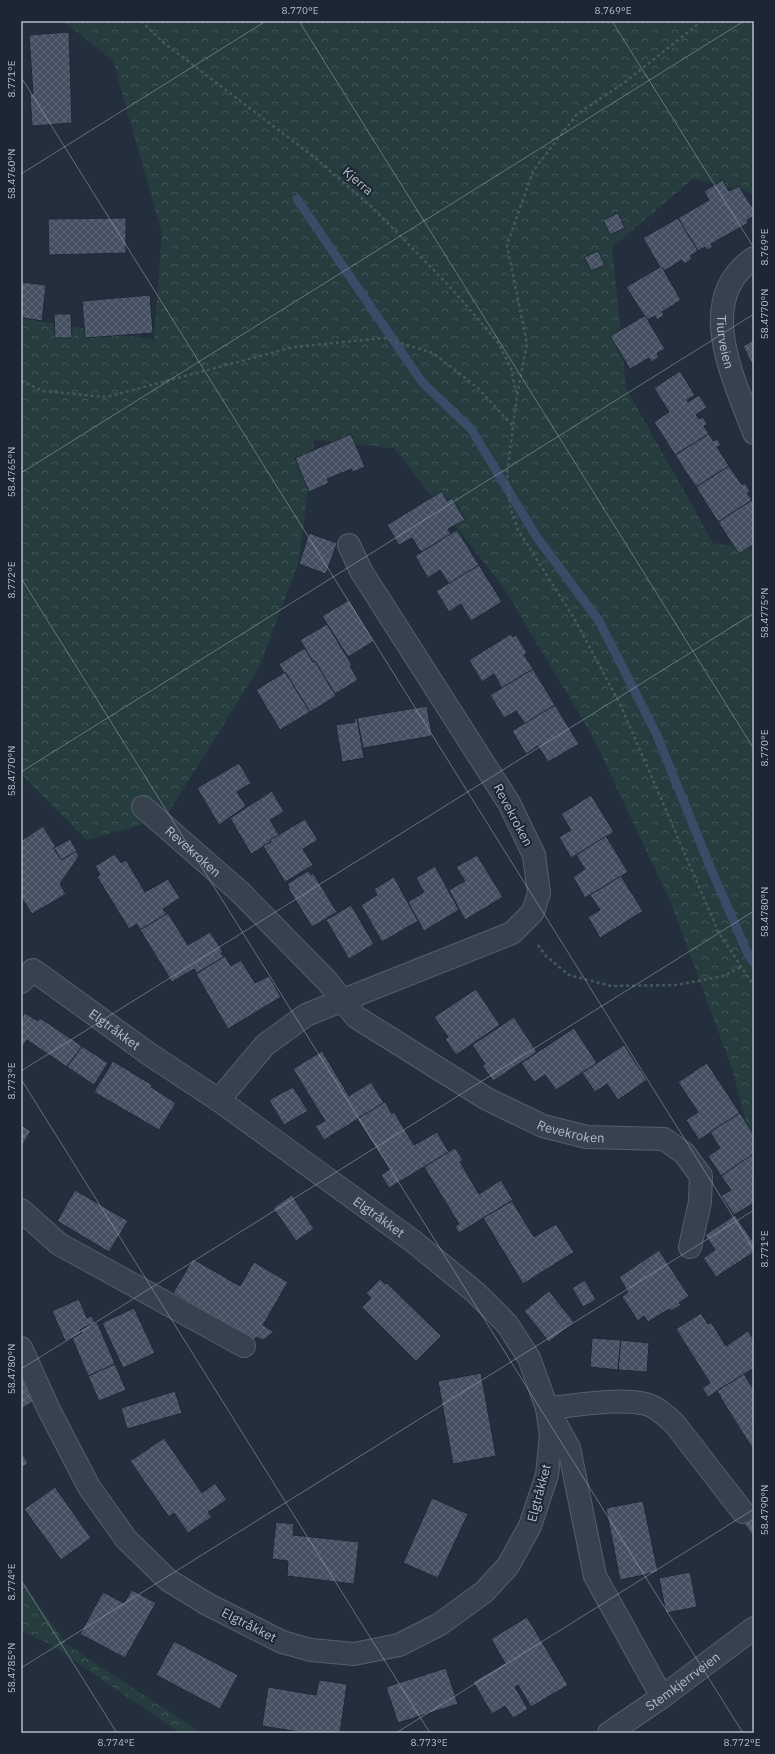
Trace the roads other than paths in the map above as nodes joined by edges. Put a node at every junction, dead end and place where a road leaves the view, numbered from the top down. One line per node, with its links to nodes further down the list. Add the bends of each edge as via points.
1 (754, 258): 2 (street, Tiurveien, via 742,266 729,284 723,302 722,338 730,370)
2 (754, 433)
3 (349, 546): 6 (street, Revekroken, via 361,571 509,803 534,855 539,893 533,912 512,933)
4 (143, 807): 6 (street, Revekroken, via 240,892 327,981)
5 (25, 971): 7 (street, Elgtråkket)
6 (342, 1000): 7 (street, Revekroken, via 306,1014 265,1045 223,1094); 9 (street, Revekroken, via 356,1017 487,1099 543,1126 587,1137 664,1139 684,1153 701,1176 700,1202)
7 (220, 1101): 12 (street, Elgtråkket, via 414,1242 475,1292 507,1324 529,1358)
8 (21, 1210): 10 (street, via 59,1244)
9 (690, 1247)
10 (244, 1346)
11 (21, 1348): 12 (street, Elgtråkket, via 49,1410 89,1487 126,1539 168,1580 207,1604 282,1642 311,1650 354,1654 399,1645 440,1624 484,1592 508,1566 530,1526 547,1475 551,1435)
12 (547, 1408): 13 (street, via 626,1401 647,1404 674,1424); 15 (street, via 569,1448 595,1576)
13 (743, 1512)
14 (754, 1628): 15 (street, Stemkjerrveien)
15 (662, 1697): 16 (street, Stemkjerrveien)
16 (609, 1733)

